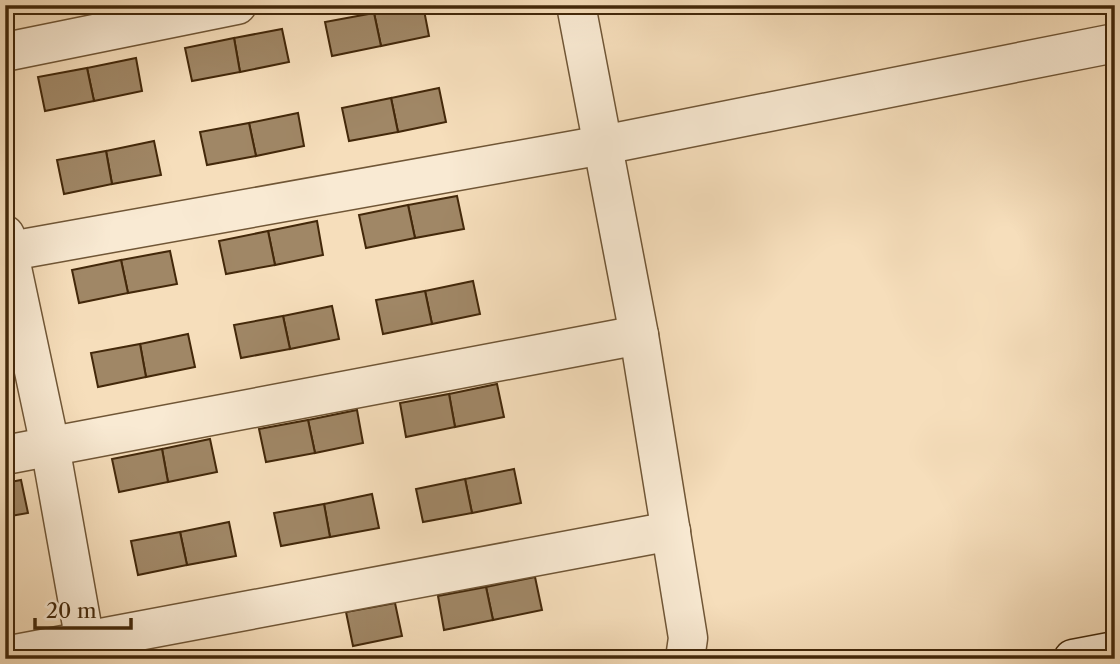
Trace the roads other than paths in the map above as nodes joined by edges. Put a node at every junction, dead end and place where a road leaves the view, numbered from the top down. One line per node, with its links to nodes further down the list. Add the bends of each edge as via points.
1 (237, 5): 4 (street)
2 (576, 5): 5 (street)
3 (1115, 43): 5 (street)
4 (5, 52)
5 (603, 145): 6 (street); 7 (street)
6 (6, 246): 8 (street)
7 (639, 334): 8 (street); 10 (street)
8 (50, 446): 9 (street); 11 (street)
9 (5, 455)
10 (671, 531): 11 (street); 13 (street)
11 (86, 650): 14 (street)
12 (1115, 651): 15 (street)
13 (691, 652)
14 (5, 656)
15 (1073, 659)

